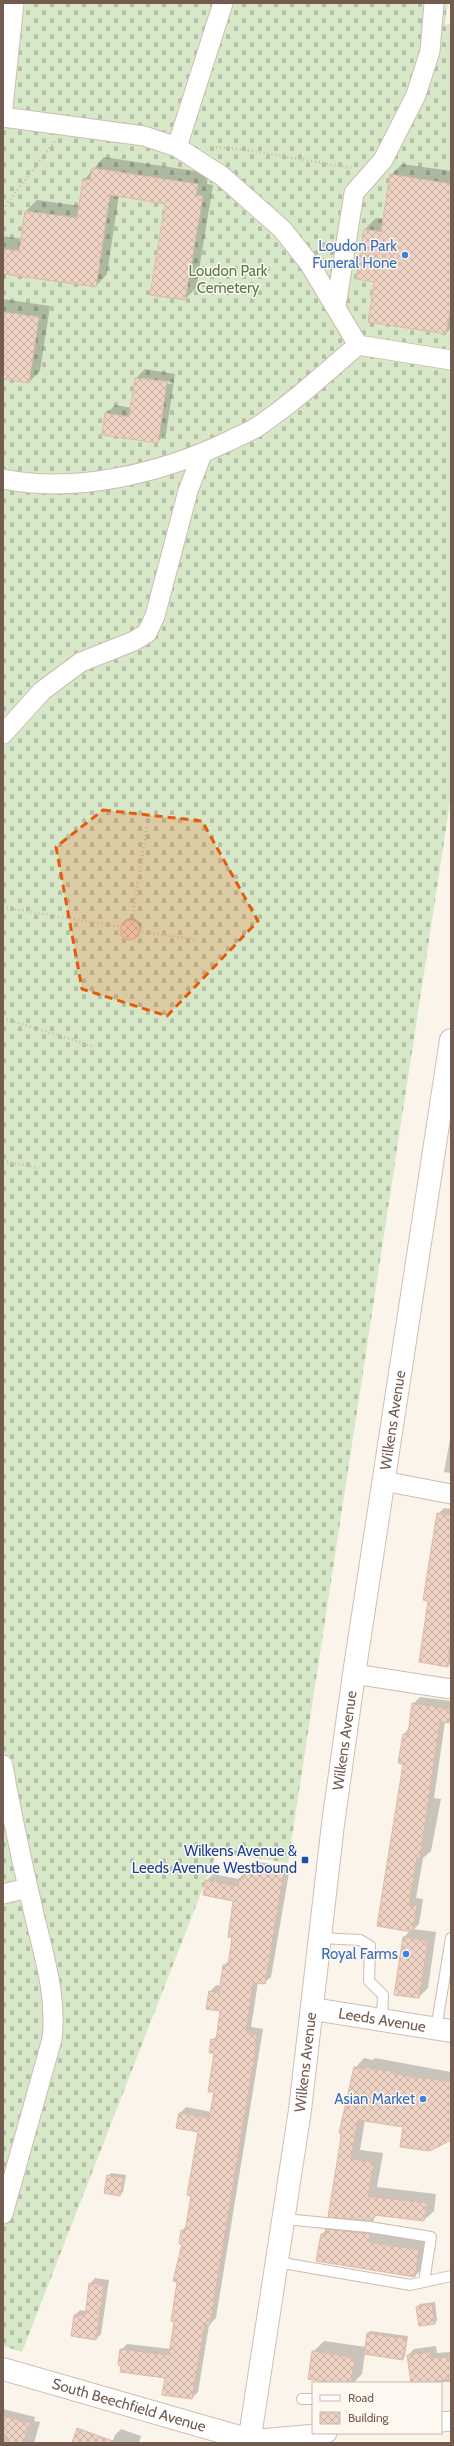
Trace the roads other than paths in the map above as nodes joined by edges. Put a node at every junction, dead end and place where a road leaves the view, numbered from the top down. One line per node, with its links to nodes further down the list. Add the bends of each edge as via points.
1 (14, 3): 4 (street)
2 (223, 3): 6 (street)
3 (434, 3): 7 (street, via 430,51 416,95 383,160 354,194)
4 (3, 107)
5 (3, 117): 6 (street, via 144,136)
6 (177, 147): 7 (street, via 222,176 282,229 309,263)
7 (336, 306): 8 (street)
8 (358, 345): 9 (street); 10 (street, via 256,428)
9 (451, 360)
10 (202, 454): 11 (street, via 116,478 78,483 45,484); 12 (street, via 188,491 155,616 147,633 134,642 81,662 42,691)
11 (3, 479)
12 (5, 726)
13 (451, 1040): 14 (main road, Wilkens Avenue)
14 (383, 1481): 15 (street); 16 (main road, Wilkens Avenue)
15 (451, 1494)
16 (354, 1674): 17 (street); 21 (main road, Wilkens Avenue, via 333,1824)
17 (451, 1689)
18 (3, 1765): 19 (street)
19 (28, 1888): 20 (street); 26 (street, via 52,1991 54,2016 52,2039)
20 (3, 1894)
21 (321, 1938): 23 (main road, Wilkens Avenue); 24 (lane, via 360,1940 370,1946 369,1981 383,1996)
22 (451, 1938): 25 (lane)
23 (313, 2009): 24 (main road, Leeds Avenue); 27 (main road, Wilkens Avenue)
24 (382, 2020): 25 (main road, Leeds Avenue)
25 (444, 2030)
26 (3, 2214)
27 (284, 2219): 28 (main road, Wilkens Avenue); 30 (lane, via 369,2227 431,2237)
28 (277, 2262): 30 (lane, via 410,2285); 35 (main road, Wilkens Avenue)
29 (451, 2276): 30 (lane)
30 (424, 2282)
31 (3, 2370): 35 (main road, South Beechfield Avenue)
32 (302, 2399): 33 (lane)
33 (312, 2399)
34 (318, 2434): 35 (street, South Beechfield Avenue)
35 (248, 2442)

